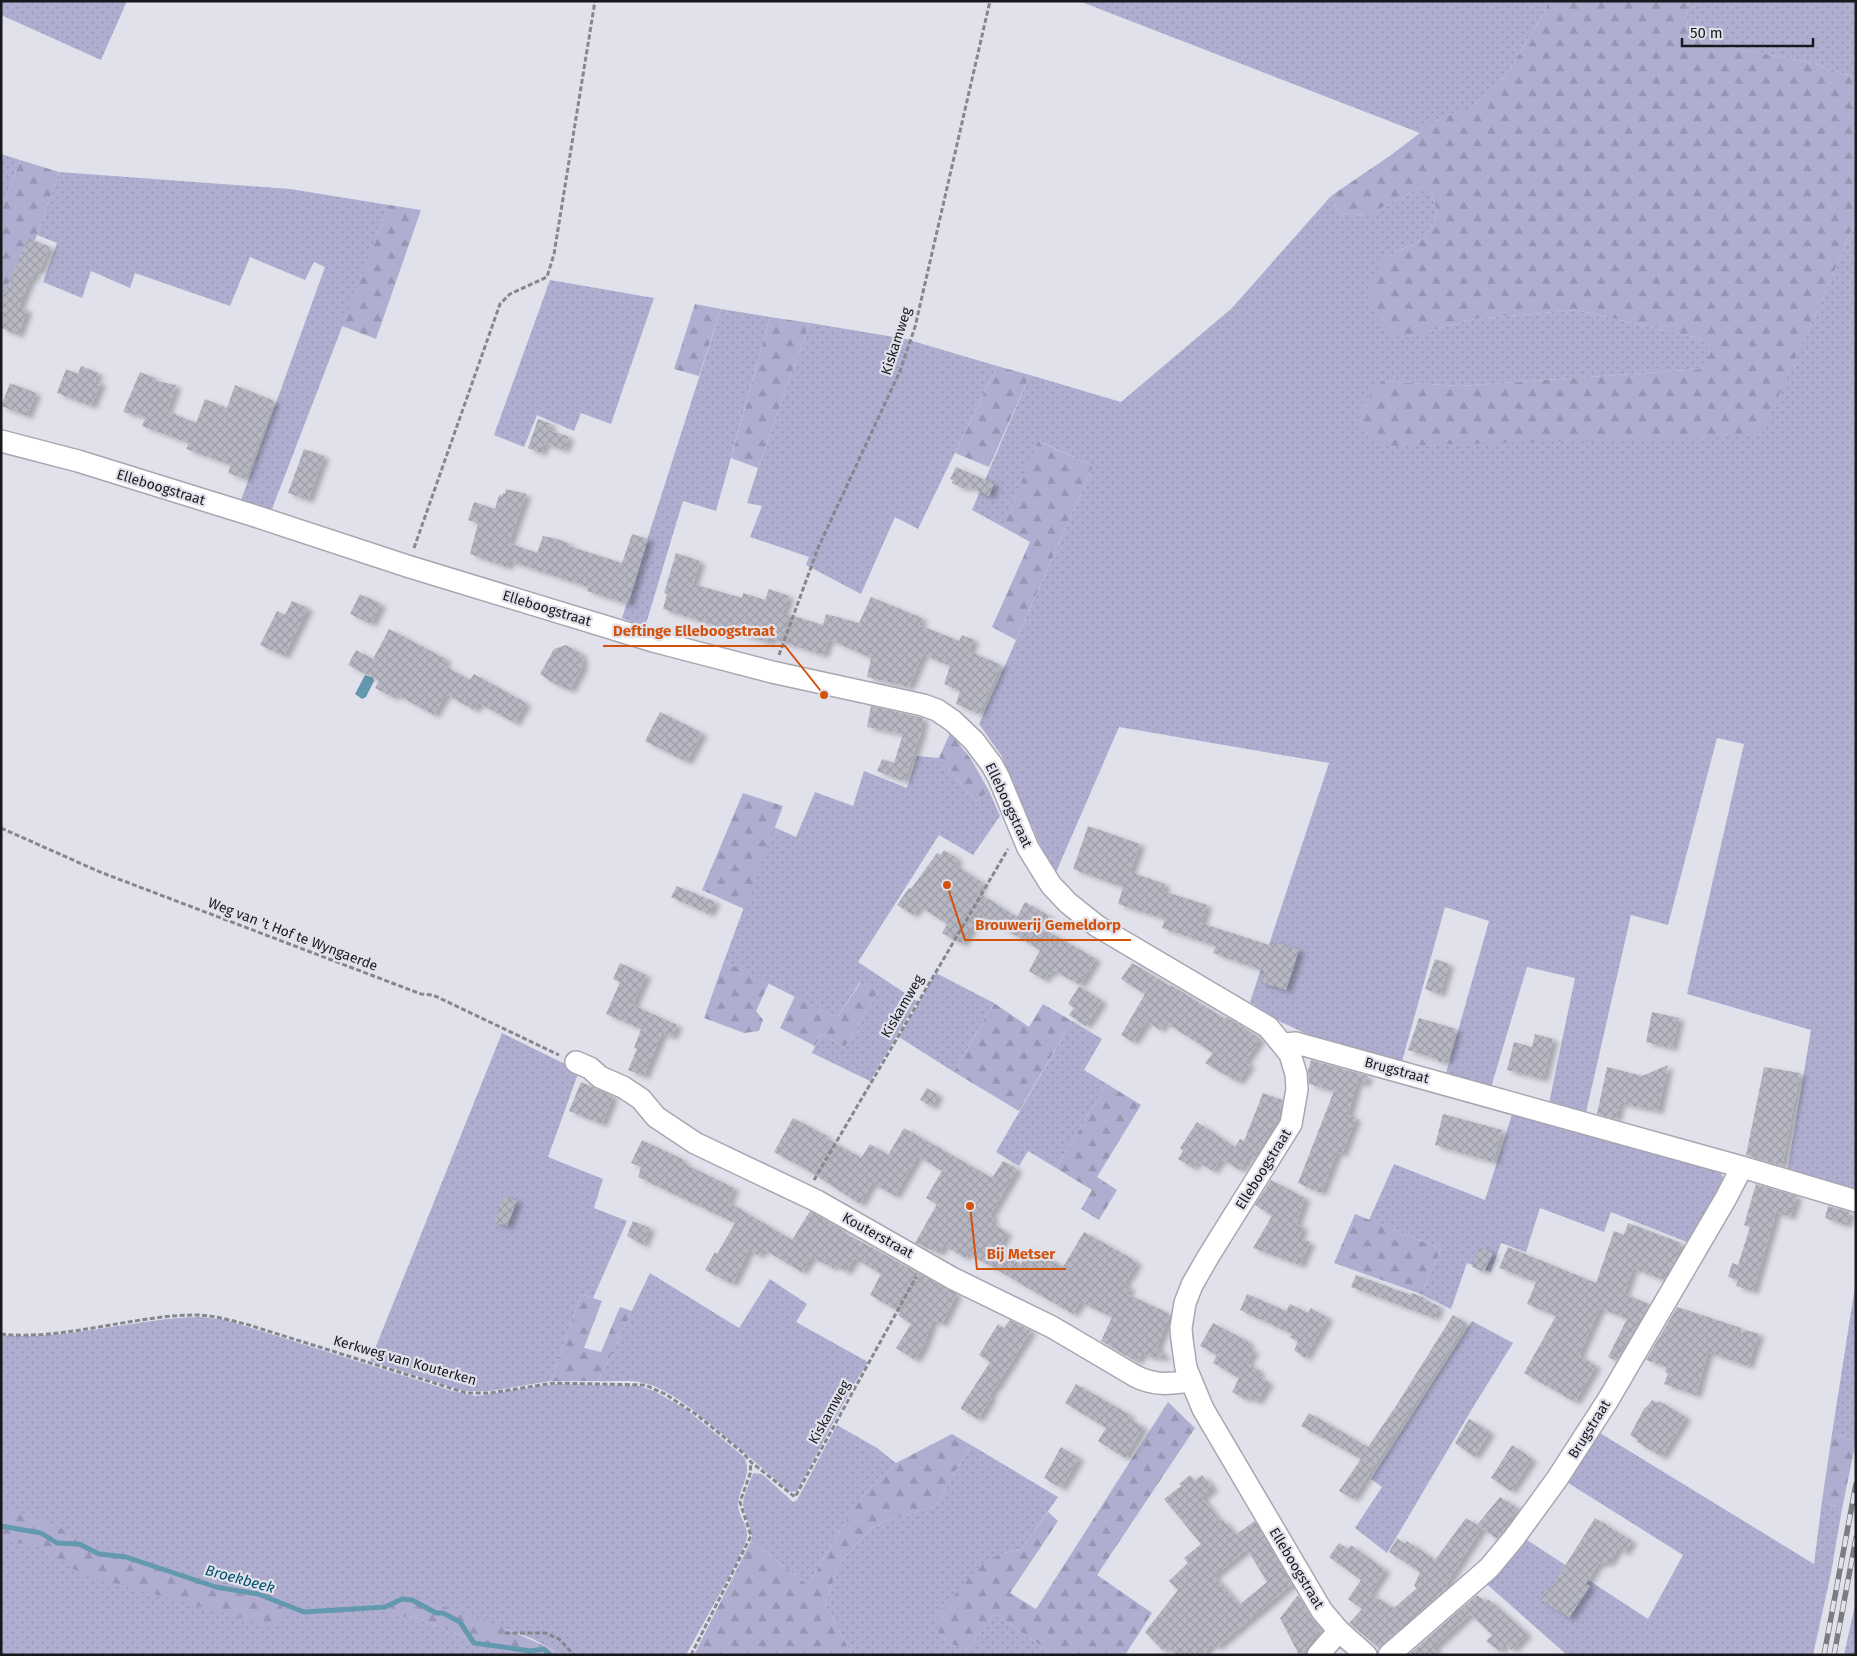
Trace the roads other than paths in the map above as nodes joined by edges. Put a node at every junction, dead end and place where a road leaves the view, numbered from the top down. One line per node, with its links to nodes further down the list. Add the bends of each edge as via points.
1 (1, 441): 2 (street, Elleboogstraat, via 87,464 653,641 937,710 954,721 992,765 1028,848 1051,885 1081,914 1268,1027)
2 (1283, 1044): 4 (street, Brugstraat, via 1296,1043 1382,1066); 6 (street, Elleboogstraat, via 1296,1074 1291,1124 1192,1285 1181,1328 1186,1368)
3 (576, 1062): 6 (street, Kouterstraat, via 623,1087 656,1117 695,1143 805,1195 952,1278 1052,1327 1148,1383)
4 (1742, 1167): 5 (street, Brugstraat); 10 (street, Brugstraat, via 1608,1400 1520,1531 1489,1568)
5 (1856, 1201)
6 (1191, 1381): 7 (street, Elleboogstraat, via 1203,1409 1322,1611)
7 (1339, 1630): 8 (street); 9 (street, Elleboogstraat)
8 (1318, 1655)
9 (1366, 1655)
10 (1389, 1655)

